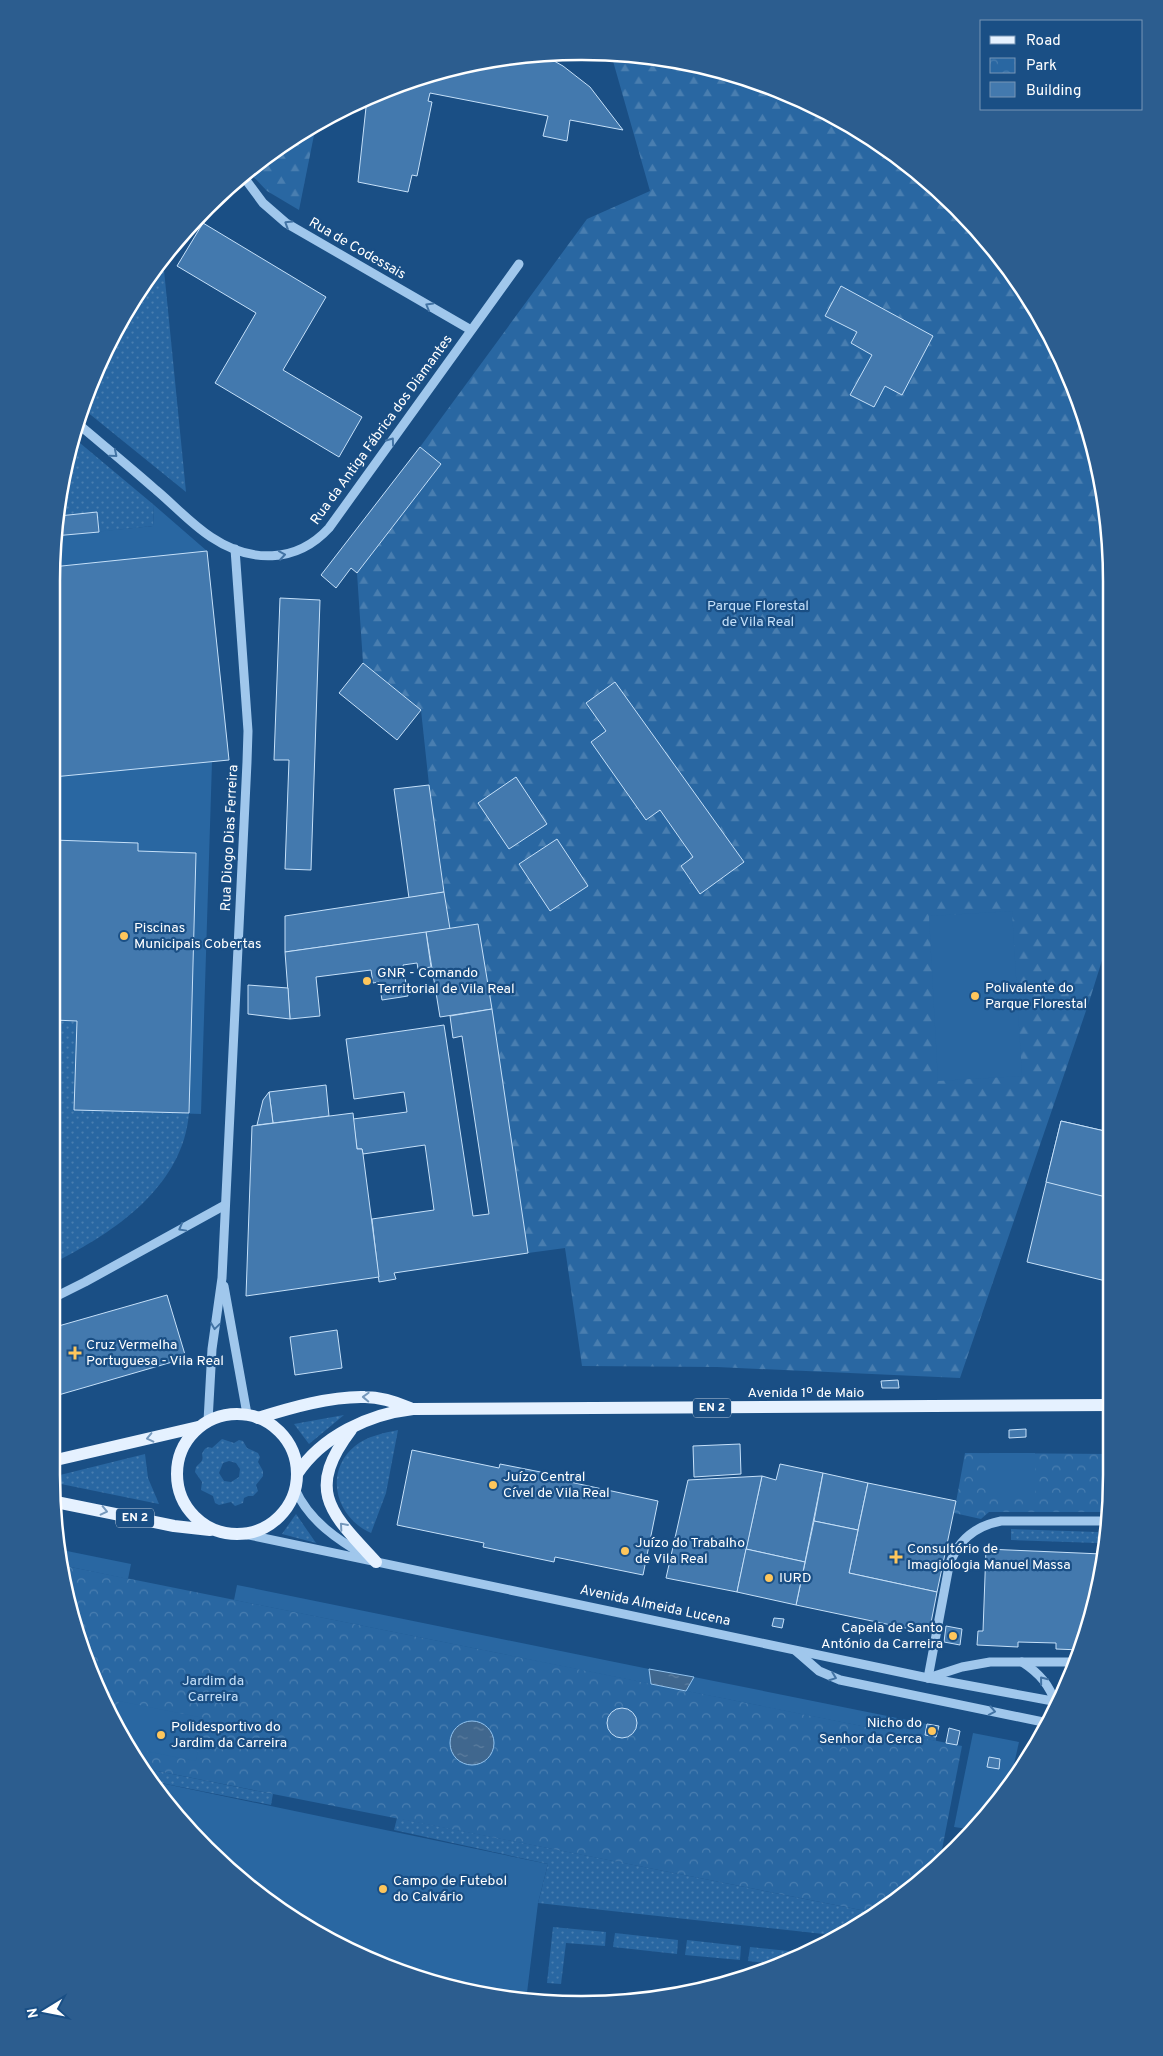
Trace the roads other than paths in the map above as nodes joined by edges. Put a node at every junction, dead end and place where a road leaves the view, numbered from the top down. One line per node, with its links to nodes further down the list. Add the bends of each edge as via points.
1 (247, 182): 3 (street, Rua de Codessais, one-way to 1, via 286,223 263,204)
2 (519, 264): 3 (street, Rua da Antiga Fábrica dos Diamantes)
3 (471, 330): 5 (street, Rua da Antiga Fábrica dos Diamantes, one-way to 3, via 271,556 293,553 315,542)
4 (84, 428): 5 (street, one-way to 5, via 204,532)
5 (235, 549): 6 (street, Rua Diogo Dias Ferreira, via 248,746)
6 (225, 1205): 7 (street, Rua Diogo Dias Ferreira); 8 (street, one-way to 8)
7 (222, 1278): 11 (street); 12 (street, one-way to 12)
8 (60, 1294)
9 (1103, 1405): 10 (main road, Avenida 1º de Maio / EN 2)
10 (413, 1409): 11 (main road, Avenida 1º de Maio / EN 2, one-way to 11, via 388,1400 364,1397); 13 (main road, Avenida 1º de Maio / EN 2, via 383,1414)
11 (252, 1416): 12 (main road, EN 2, via 234,1414); 15 (main road, EN 2, via 271,1424 285,1440 295,1459)
12 (203, 1424): 14 (main road, EN 2, one-way to 14); 19 (main road, EN 2, via 186,1441 176,1475 179,1493 187,1509 199,1522)
13 (354, 1426): 15 (main road, Avenida 1º de Maio / EN 2, via 313,1455); 21 (main road, one-way to 13, via 338,1521 327,1495 327,1475 333,1458)
14 (60, 1459)
15 (297, 1474): 16 (main road, EN 2)
16 (295, 1489): 20 (main road, EN 2, via 288,1506 276,1520 261,1530); 21 (street, Avenida Almeida Lucena, via 306,1509 328,1531)
17 (61, 1503): 19 (main road, EN 2, one-way to 19)
18 (1101, 1521): 25 (street, via 1001,1521 985,1525 968,1536 949,1566)
19 (215, 1531): 20 (main road, EN 2)
20 (244, 1534): 21 (street, Avenida Almeida Lucena)
21 (376, 1562): 22 (street, Avenida Almeida Lucena)
22 (794, 1649): 25 (street, Avenida Almeida Lucena); 28 (street, one-way to 28, via 819,1671 835,1679)
23 (1021, 1661): 24 (street, Avenida Almeida Lucena); 25 (street, Avenida Almeida Lucena, via 976,1664); 26 (street, one-way to 23, via 1044,1680)
24 (1068, 1662)
25 (928, 1678): 27 (street, Avenida Almeida Lucena)
26 (1053, 1697)
27 (1050, 1702)
28 (1040, 1721)

